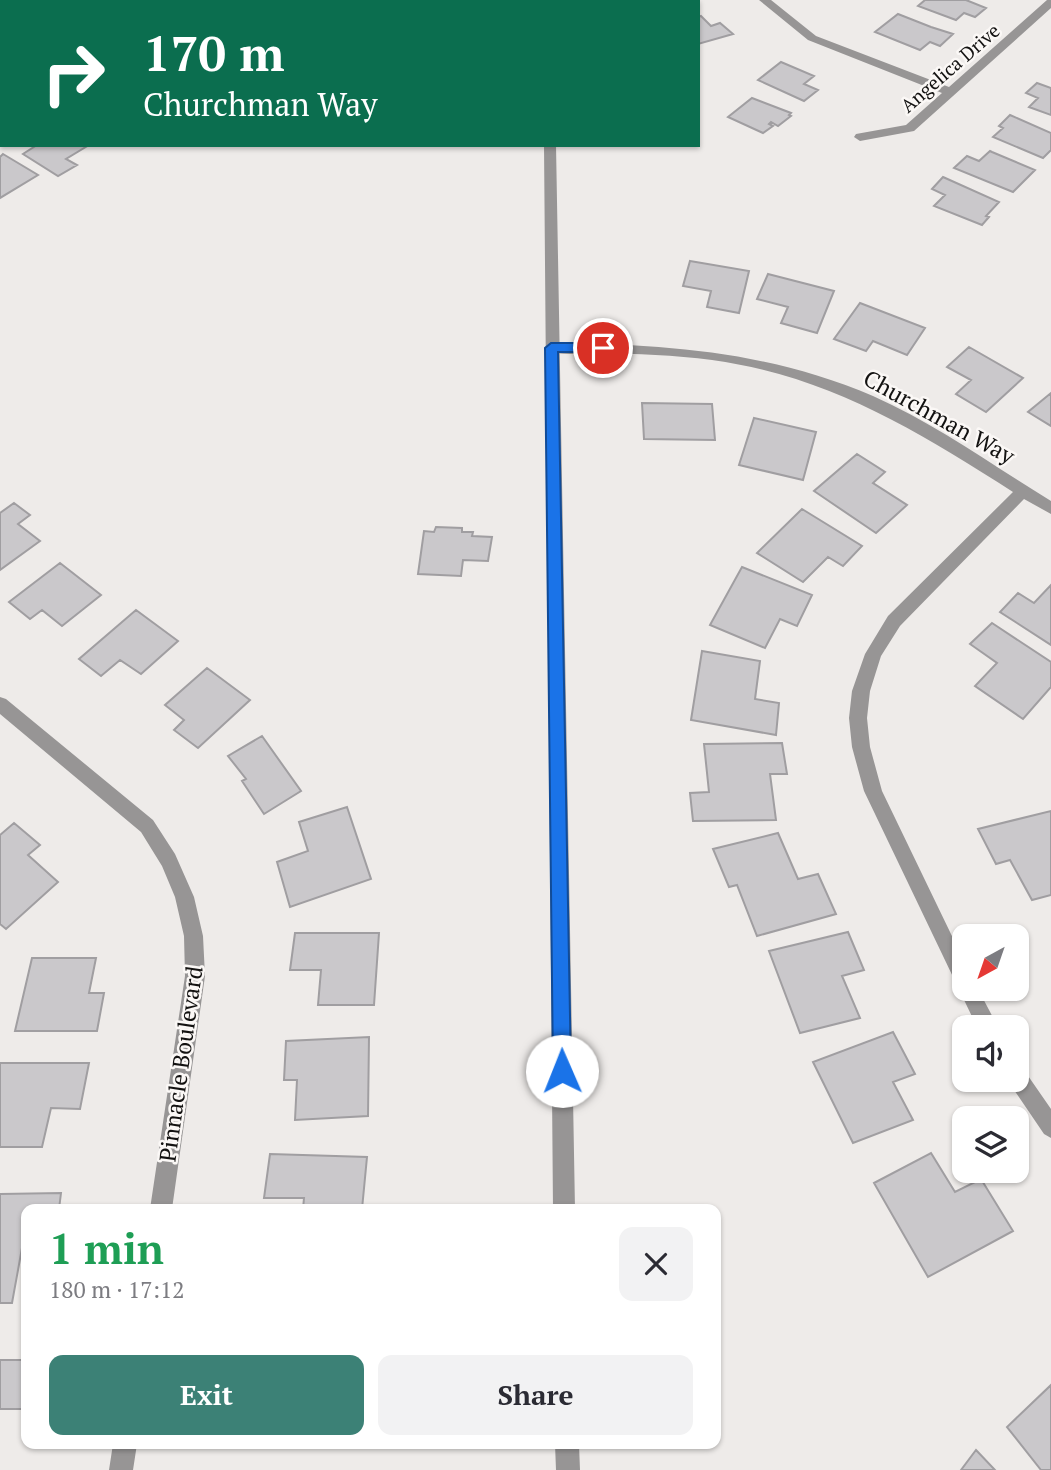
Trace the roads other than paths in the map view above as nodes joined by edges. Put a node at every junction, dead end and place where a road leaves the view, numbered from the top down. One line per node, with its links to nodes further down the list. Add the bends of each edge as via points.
1 (764, 0): 3 (street, via 812,38)
2 (1051, 2): 3 (street, Angelica Drive)
3 (950, 92): 4 (street, Angelica Drive, via 910,128)
4 (860, 137)
5 (550, 147): 6 (street)
6 (551, 348): 7 (street, Churchman Way, via 684,350 792,372 869,401); 14 (street)
7 (1023, 491): 8 (street, Churchman Way); 10 (street, via 894,621 873,654 861,691 861,747 873,791)
8 (1051, 508)
9 (0, 704): 13 (street, Pinnacle Boulevard, via 147,826 163,848 188,902 195,976)
10 (952, 957)
11 (1027, 1092): 12 (street)
12 (1051, 1127)
13 (161, 1204)
14 (564, 1204)
15 (124, 1449): 17 (street)
16 (567, 1449): 18 (street)
17 (121, 1470)
18 (568, 1470)

